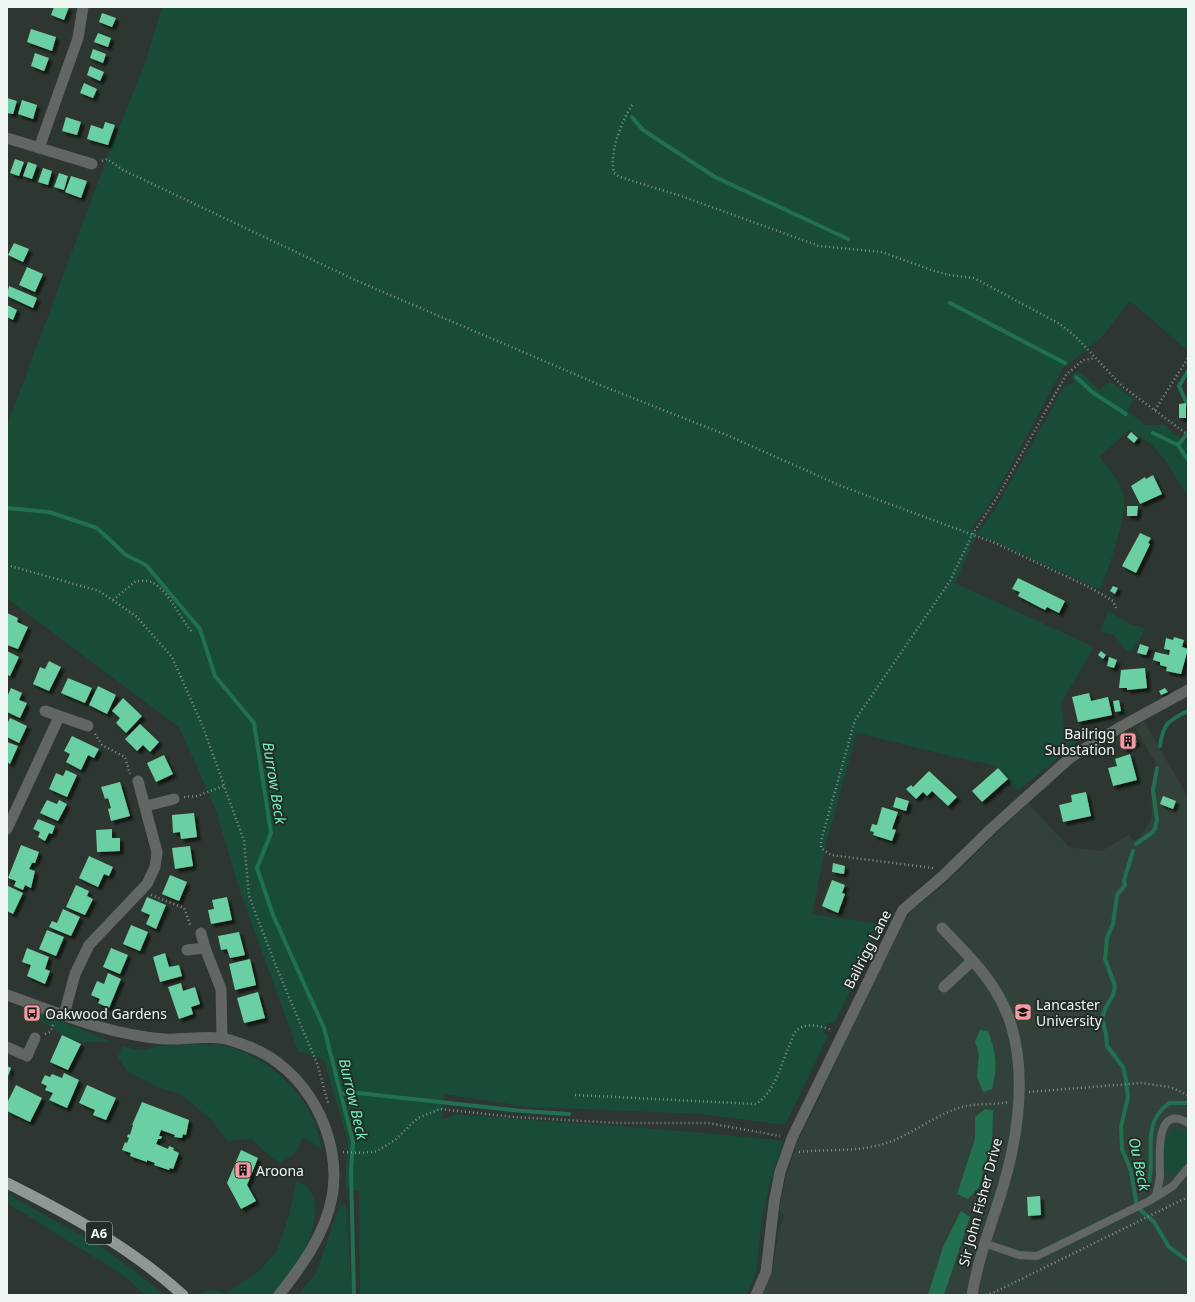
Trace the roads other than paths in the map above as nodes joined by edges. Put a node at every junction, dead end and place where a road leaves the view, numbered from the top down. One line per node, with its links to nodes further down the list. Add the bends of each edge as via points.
1 (84, 7): 3 (street, via 78,38)
2 (7, 138): 3 (street)
3 (39, 148): 4 (street)
4 (92, 164)
5 (1188, 690): 31 (street, Bailrigg Lane, via 1071,757 903,910 792,1138 780,1172 774,1202 766,1272)
6 (45, 712): 7 (street)
7 (59, 717): 8 (street); 12 (street)
8 (88, 726)
9 (138, 781): 11 (street)
10 (174, 799): 11 (street)
11 (146, 806): 20 (street, via 157,852 154,867 147,884 89,944)
12 (7, 829)
13 (942, 928): 17 (street, Sir John Fisher Drive)
14 (201, 933): 15 (street)
15 (204, 948): 16 (street); 22 (street, via 221,989)
16 (187, 950)
17 (972, 961): 18 (street); 28 (street, Sir John Fisher Drive, via 995,990 1005,1009 1016,1041 1019,1065 1018,1098 1011,1152 1003,1187)
18 (944, 988)
19 (7, 995): 20 (street)
20 (61, 1014): 22 (street, via 99,1027 164,1039)
21 (35, 1038): 23 (street, via 28,1056)
22 (222, 1038): 30 (street, via 249,1046 274,1059 304,1086 324,1121 334,1164 332,1197 324,1225 306,1258)
23 (7, 1047)
24 (1188, 1123): 27 (lane, via 1175,1119 1162,1129 1160,1179)
25 (1188, 1168): 27 (lane, via 1174,1186)
26 (7, 1182): 29 (main road, A6, via 118,1244)
27 (1156, 1195): 28 (lane, via 1146,1203 1037,1256 1019,1255)
28 (984, 1243): 32 (street, Sir John Fisher Drive)
29 (183, 1295)
30 (279, 1295)
31 (756, 1295)
32 (972, 1295)

